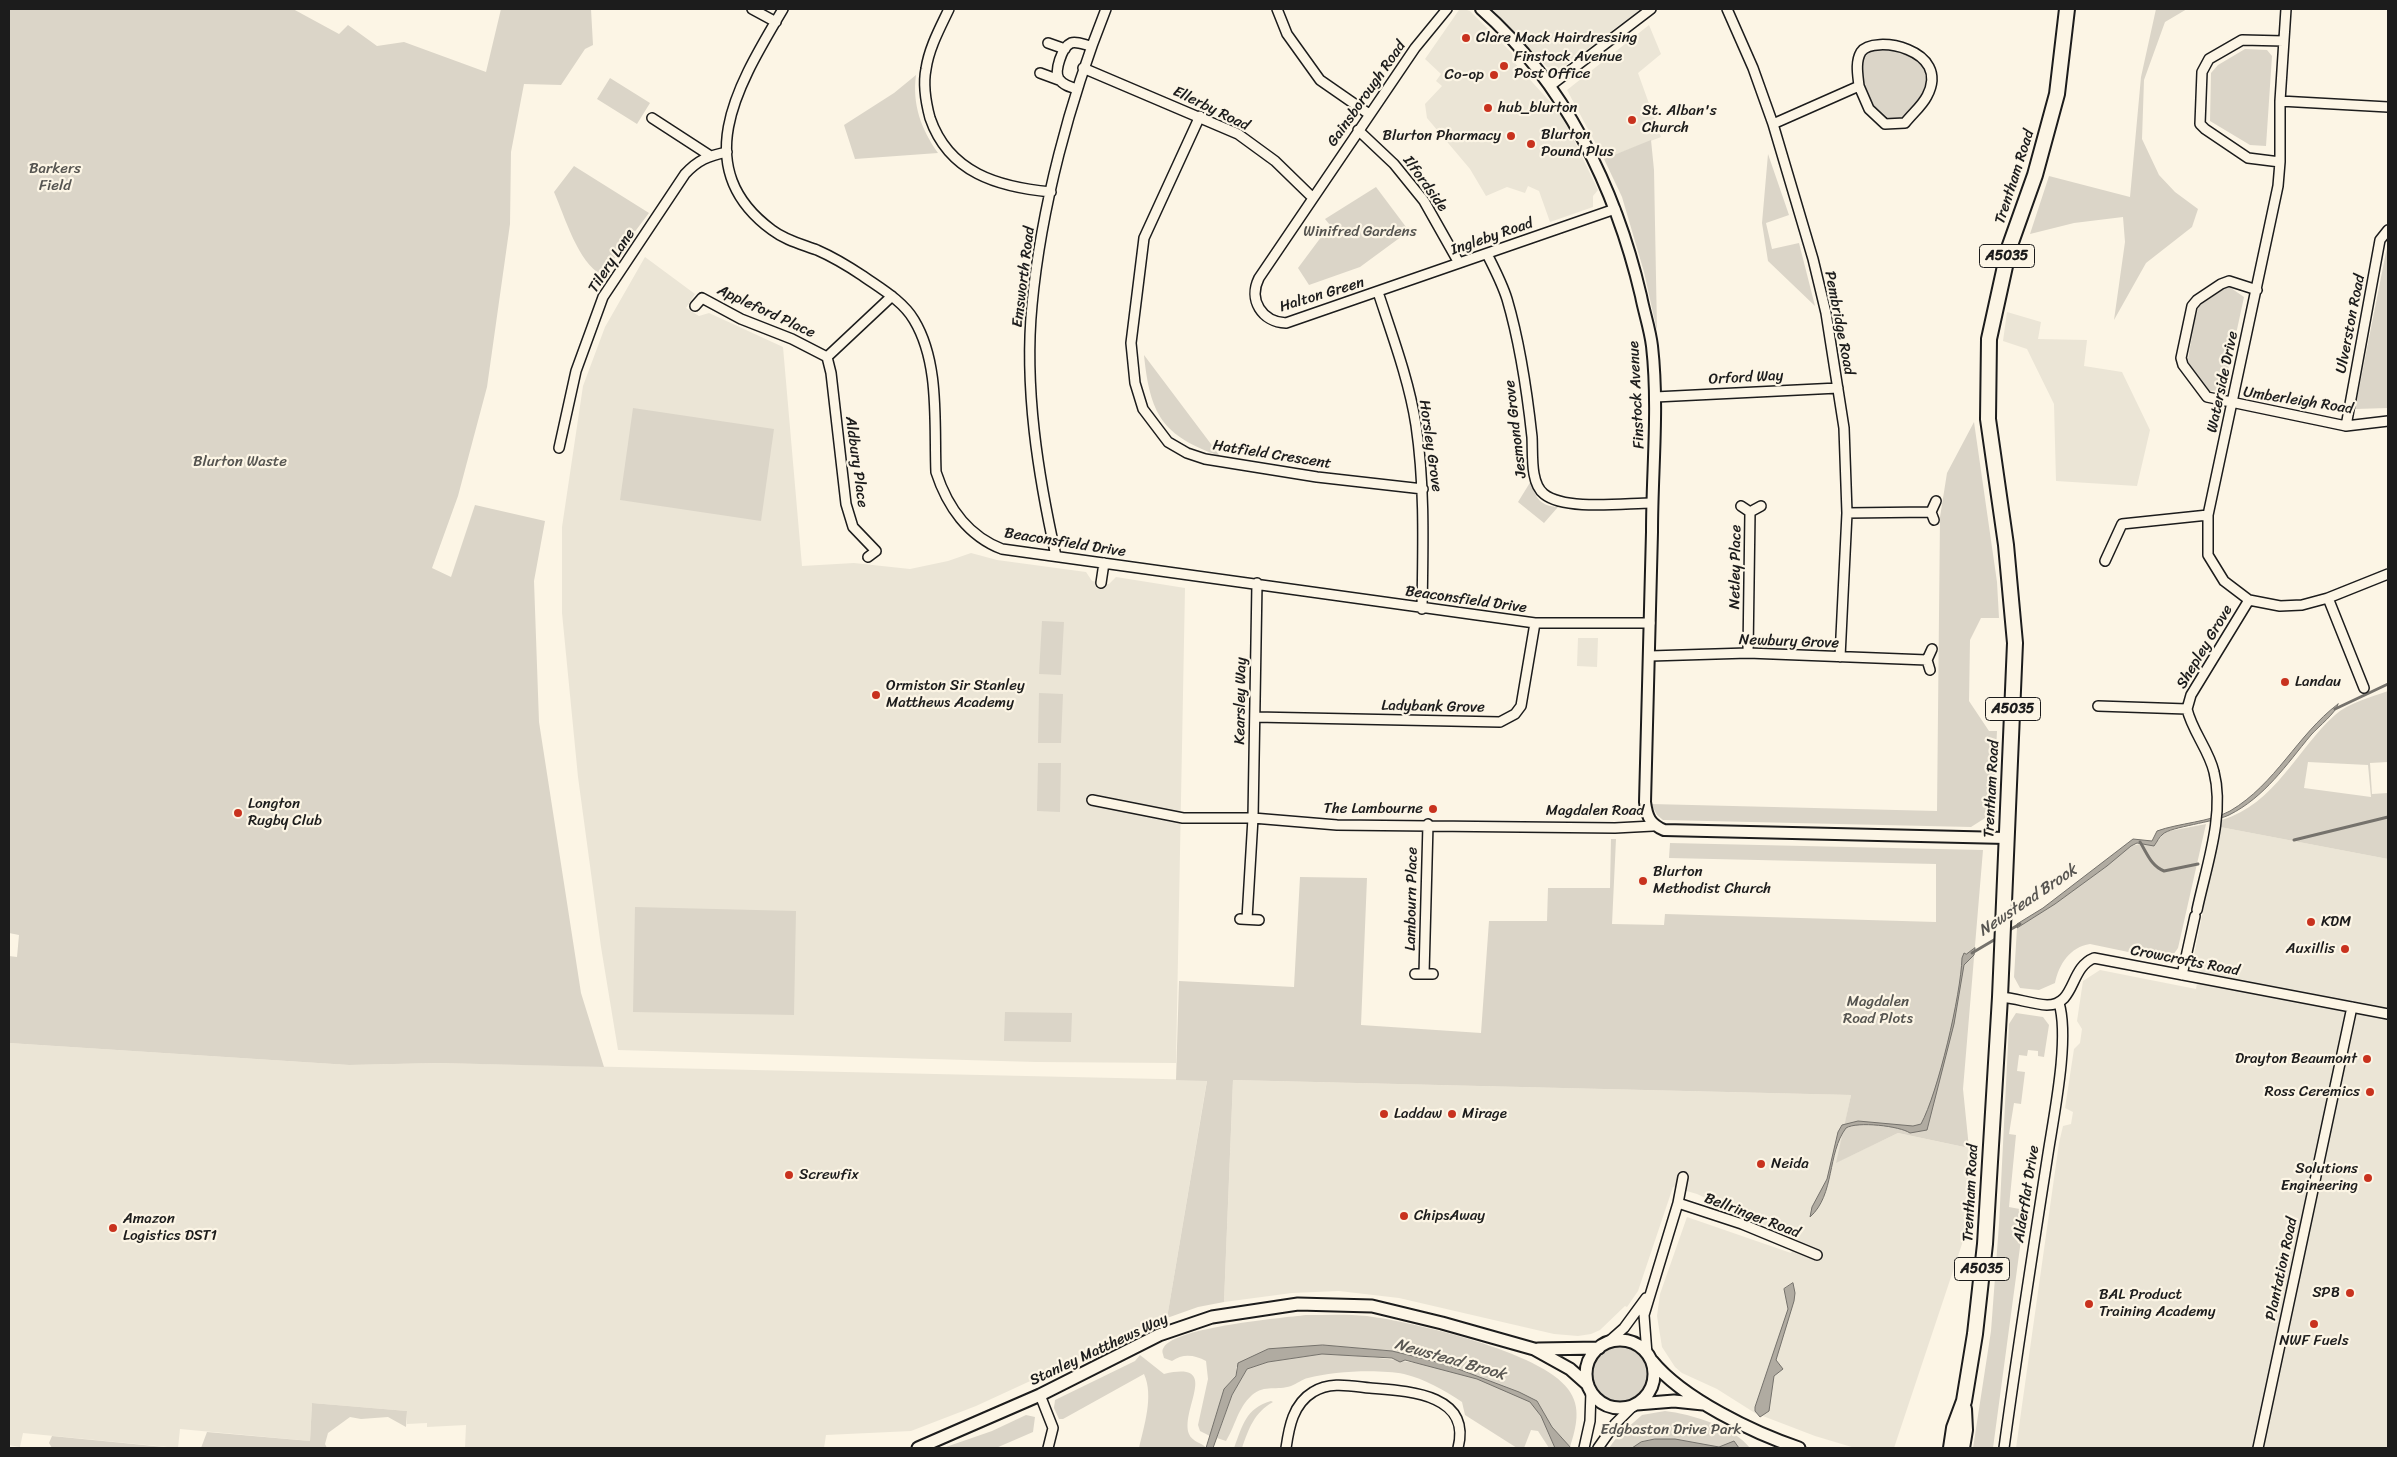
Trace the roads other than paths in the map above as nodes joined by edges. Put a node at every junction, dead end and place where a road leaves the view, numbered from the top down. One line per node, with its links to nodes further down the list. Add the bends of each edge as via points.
1 (752, 9): 12 (street)
2 (783, 9): 12 (street, Beaconsfield Drive)
3 (949, 9): 33 (street, via 925,70 927,106 942,143 962,165 984,177 1024,189)
4 (1106, 9): 15 (street, Emsworth Road)
5 (1278, 9): 25 (street, via 1288,34 1320,80)
6 (1447, 9): 25 (street, Gainsborough Road)
7 (1481, 9): 20 (street, Finstock Avenue)
8 (1651, 9): 20 (street)
9 (1727, 9): 28 (street, Pembridge Road)
10 (2067, 9): 84 (main road, Trentham Road / A5035, via 2057,94 2035,175 2010,248 1989,339 1988,419 2016,643)
11 (2286, 9): 13 (street, Waterside Drive)
12 (776, 22): 30 (street, Beaconsfield Drive, via 732,107 727,126)
13 (2284, 41): 23 (street, Waterside Drive); 32 (street, via 2242,40 2209,58 2202,72 2199,116 2205,129 2248,158)
14 (1048, 43): 16 (street)
15 (1091, 46): 16 (street, via 1078,42); 17 (street, Emsworth Road)
16 (1065, 49): 19 (street, via 1057,72)
17 (1083, 68): 22 (street, Emsworth Road); 26 (street, Ellerby Road)
18 (1040, 73): 19 (street)
19 (1060, 80): 22 (street)
20 (1550, 86): 35 (street, Finstock Avenue, via 1571,118)
21 (1859, 86): 21 (street, via 1862,51 1878,44 1891,45 1921,56 1933,74 1928,96 1905,123 1885,124 1869,109); 28 (street)
22 (1077, 89): 33 (street, Emsworth Road)
23 (2280, 101): 24 (street); 32 (street, Waterside Drive)
24 (2388, 107)
25 (1369, 114): 29 (street, Gainsborough Road)
26 (1200, 116): 34 (street, Ellerby Road, via 1238,134 1274,161); 50 (street, Hatfield Crescent, via 1144,238 1132,343 1135,383 1143,409 1168,442 1205,459 1317,477)
27 (652, 118): 31 (street)
28 (1773, 124): 44 (street, Pembridge Road, via 1815,268)
29 (1358, 130): 34 (street, Gainsborough Road); 38 (street, Ilfordside, via 1394,164 1424,202)
30 (727, 152): 31 (street, Tilery Lane); 41 (street, Beaconsfield Drive, via 729,171 738,192 765,224 786,239 847,265)
31 (709, 156): 49 (street, Tilery Lane, via 696,162 685,174 603,297 576,371)
32 (2280, 162): 39 (street, Waterside Drive)
33 (1051, 192): 58 (street, Emsworth Road, via 1033,296 1030,353 1032,411 1046,511)
34 (1313, 198): 40 (street, Halton Green, via 1255,286 1255,301 1263,314 1270,320 1286,323)
35 (1615, 209): 37 (street, Ingleby Road); 45 (street, Finstock Avenue, via 1632,257 1652,344)
36 (2388, 230): 48 (street, Ulverston Road, via 2380,240)
37 (1487, 254): 38 (street, Ingleby Road); 52 (street, Jesmond Grove, via 1506,297 1518,344 1536,483 1543,494 1571,504)
38 (1459, 263): 40 (street, Ingleby Road)
39 (2257, 290): 46 (street, Waterside Drive); 46 (street, Umberleigh Road, via 2229,281 2197,300 2192,306 2181,358 2207,397)
40 (1378, 292): 50 (street, Horsley Grove, via 1401,362 1416,423)
41 (892, 296): 43 (street); 58 (street, Beaconsfield Drive, via 913,318 926,351 932,379 936,472 948,501 960,519 986,542 1002,549)
42 (695, 306): 43 (street, Appleford Place, via 702,298 740,319)
43 (827, 357): 59 (street, Aldbury Place, via 846,504 853,527 876,551)
44 (1838, 388): 45 (street, Orford Way); 56 (street, Pembridge Road, via 1844,428)
45 (1655, 397): 52 (street, Finstock Avenue)
46 (2233, 404): 48 (street, Umberleigh Road); 57 (street, Waterside Drive)
47 (2388, 421): 48 (street, Umberleigh Road)
48 (2346, 426)
49 (558, 448)
50 (1423, 489): 67 (street, Horsley Grove)
51 (1936, 501): 56 (street, via 1933,516)
52 (1652, 503): 69 (street, Finstock Avenue)
53 (1741, 506): 55 (street, Netley Place)
54 (1761, 506): 55 (street, Netley Place)
55 (1750, 512): 71 (street, Netley Place)
56 (1847, 513): 73 (street, Pembridge Road)
57 (2208, 515): 60 (street, via 2122,524); 66 (street, Waterside Drive, via 2208,555 2224,581)
58 (1056, 556): 61 (street, Beaconsfield Drive)
59 (868, 557)
60 (2105, 561)
61 (1104, 563): 63 (street); 64 (street, Beaconsfield Drive)
62 (2388, 574): 65 (street, Waterside Drive)
63 (1101, 583)
64 (1257, 584): 67 (street, Beaconsfield Drive); 79 (street, Kearsley Way)
65 (2328, 598): 66 (street, Waterside Drive, via 2302,605 2280,606); 76 (street)
66 (2249, 600): 78 (street, Shepley Grove, via 2191,695)
67 (1422, 609): 68 (street, Beaconsfield Drive)
68 (1535, 623): 69 (street, Beaconsfield Drive); 79 (street, Ladybank Grove, via 1521,706 1507,720)
69 (1650, 624): 72 (street, Finstock Avenue)
70 (1932, 649): 74 (street)
71 (1748, 653): 72 (street, Newbury Grove); 73 (street, Newbury Grove)
72 (1650, 656): 83 (street, Finstock Avenue, via 1645,802 1647,816)
73 (1840, 657): 74 (street, Newbury Grove)
74 (1927, 660): 75 (street)
75 (1930, 670)
76 (2364, 688)
77 (2098, 706): 78 (street)
78 (2187, 709): 87 (street, via 2214,769 2218,810)
79 (1254, 717): 81 (street, Kearsley Way)
80 (1092, 800): 81 (street, Magdalen Road, via 1183,818)
81 (1253, 818): 82 (street, Magdalen Road, via 1337,824); 85 (street, Kearsley Way, via 1243,919)
82 (1428, 824): 83 (street, Magdalen Road); 86 (street, Lambourn Place)
83 (1653, 826): 84 (street, Magdalen Road, via 1664,830)
84 (2006, 838): 88 (main road, Trentham Road / A5035)
85 (1259, 920)
86 (1424, 974)
87 (2182, 975): 89 (street, Crowcrofts Road, via 2094,958 2080,967 2071,989); 90 (street, Crowcrofts Road)
88 (2000, 997): 89 (street, via 2046,1005); 101 (main road, Trentham Road / A5035, via 1984,1244)
89 (2059, 1003): 113 (street, Alderflat Drive, via 2063,1032 2056,1096)
90 (2352, 1007): 91 (street, Crowcrofts Road); 114 (street, Plantation Road)
91 (2388, 1014)
92 (1683, 1177): 93 (street)
93 (1678, 1203): 94 (street, Bellringer Road, via 1742,1224); 95 (street)
94 (1817, 1255)
95 (1649, 1293): 96 (street, via 1624,1328); 98 (street, via 1644,1314)
96 (1603, 1346): 97 (main road, Stanley Matthews Way); 98 (main road, via 1621,1340 1631,1342); 99 (main road, via 1588,1362 1586,1376)
97 (1534, 1349): 99 (main road, Stanley Matthews Way, via 1570,1369); 100 (main road, Stanley Matthews Way, via 1372,1306 1298,1304 1212,1317 1182,1327)
98 (1648, 1356): 102 (main road); 103 (main road, via 1653,1367 1653,1381 1647,1394)
99 (1589, 1388): 103 (main road, via 1606,1406 1622,1408); 108 (street, via 1590,1420)
100 (1040, 1394): 104 (main road, Stanley Matthews Way); 105 (street, via 1053,1428)
101 (1964, 1401): 111 (main road, Trentham Road / A5035); 112 (main road, Trentham Road / A5035)
102 (1703, 1404): 103 (main road, via 1674,1400); 110 (main road, via 1772,1439)
103 (1635, 1405): 109 (street, via 1615,1424)
104 (918, 1448)
105 (1048, 1448)
106 (1286, 1448): 107 (street, via 1290,1424 1300,1405 1313,1392 1333,1385 1413,1391 1435,1398 1454,1414 1458,1425)
107 (1458, 1448)
108 (1584, 1448)
109 (1598, 1448)
110 (1799, 1448)
111 (1951, 1448)
112 (1962, 1448)
113 (2004, 1448)
114 (2258, 1448)

